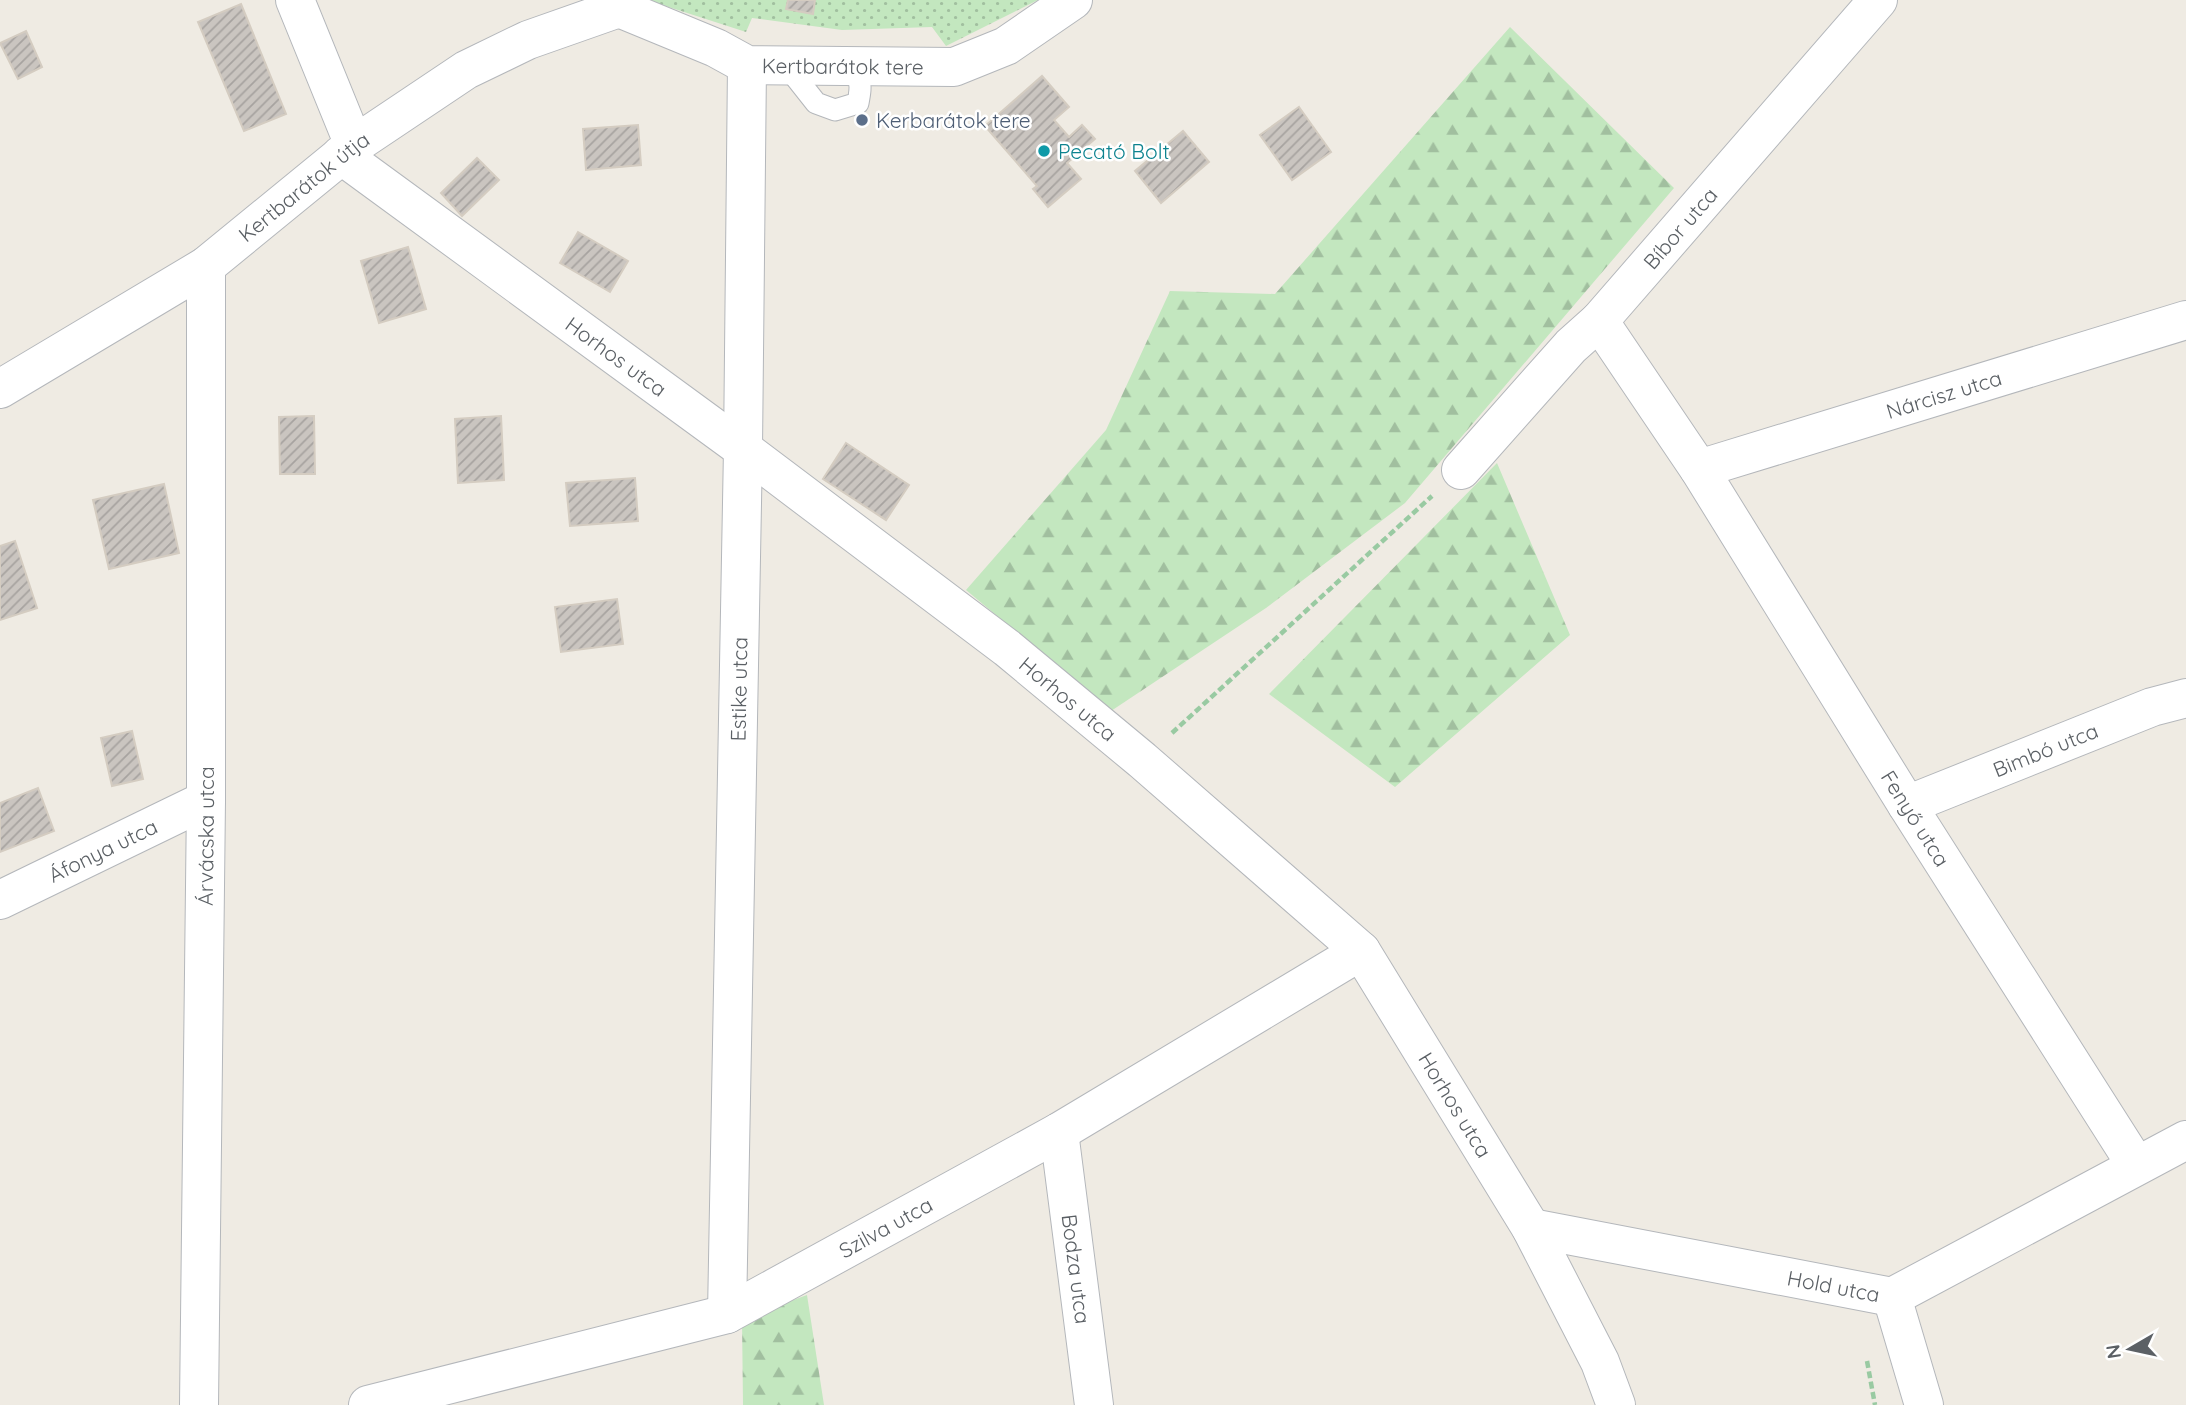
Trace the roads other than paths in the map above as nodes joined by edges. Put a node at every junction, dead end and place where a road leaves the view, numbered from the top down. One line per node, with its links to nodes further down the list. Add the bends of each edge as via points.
1 (295, 0): 6 (street)
2 (1073, 0): 5 (street, Kertbarátok tere, via 1006,46 954,67)
3 (1878, 0): 9 (street, Bíbor utca)
4 (618, 4): 5 (street, Kertbarátok tere); 6 (street, Kertbarátok útja, via 466,70)
5 (747, 65): 11 (street, Estike utca)
6 (348, 150): 7 (street, Kertbarátok útja); 11 (street, Horhos utca)
7 (206, 266): 10 (street, Kertbarátok útja); 15 (street, Árvácska utca)
8 (2186, 320): 12 (street, Nárcisz utca)
9 (1599, 321): 12 (street); 13 (street, Bíbor utca, via 1571,346)
10 (0, 389)
11 (743, 449): 18 (street, Horhos utca, via 1007,648); 24 (street, Estike utca)
12 (1699, 469): 16 (street, Fenyő utca)
13 (1461, 470)
14 (2186, 698): 16 (street, Bimbó utca, via 2152,707)
15 (206, 800): 17 (street, Áfonya utca); 26 (street, Árvácska utca)
16 (1907, 805): 21 (street, Fenyő utca)
17 (0, 900)
18 (1361, 951): 19 (street, Szilva utca); 22 (street, Horhos utca)
19 (1059, 1132): 24 (street, Szilva utca); 28 (street, Bodza utca)
20 (2186, 1140): 21 (street, Hold utca)
21 (2136, 1166): 23 (street, Hold utca)
22 (1531, 1228): 23 (street, Hold utca); 29 (street, Horhos utca, via 1600,1362)
23 (1892, 1297): 30 (street)
24 (727, 1314): 25 (street, Szilva utca)
25 (427, 1398): 27 (street, Szilva utca)
26 (199, 1405)
27 (368, 1405)
28 (1094, 1405)
29 (1616, 1405)
30 (1924, 1405)

